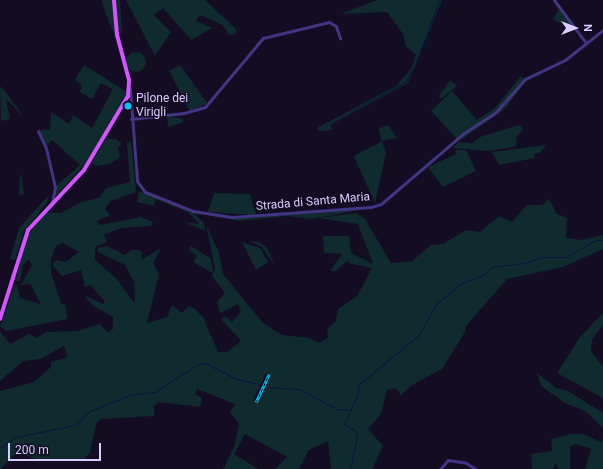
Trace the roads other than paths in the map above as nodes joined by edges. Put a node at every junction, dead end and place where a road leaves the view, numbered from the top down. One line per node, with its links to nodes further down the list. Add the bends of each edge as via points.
1 (114, 0): 6 (main road, via 117,35)
2 (554, 0): 5 (street)
3 (603, 30): 5 (street, Strada di Santa Maria)
4 (340, 38): 7 (street, via 335,25 327,22 262,39 205,107 184,113)
5 (586, 43): 7 (street, Strada di Santa Maria, via 563,61 525,79 497,112 464,133 382,204 371,207 249,217 192,210 140,187)
6 (130, 89): 7 (street, Strada di Santa Maria); 9 (main road, via 86,166)
7 (131, 119)
8 (38, 131): 9 (street, via 46,146 55,187)
9 (52, 202): 10 (main road, via 35,219 24,238)
10 (0, 319)
11 (440, 469): 12 (street, via 448,460 466,463)
12 (476, 469)

